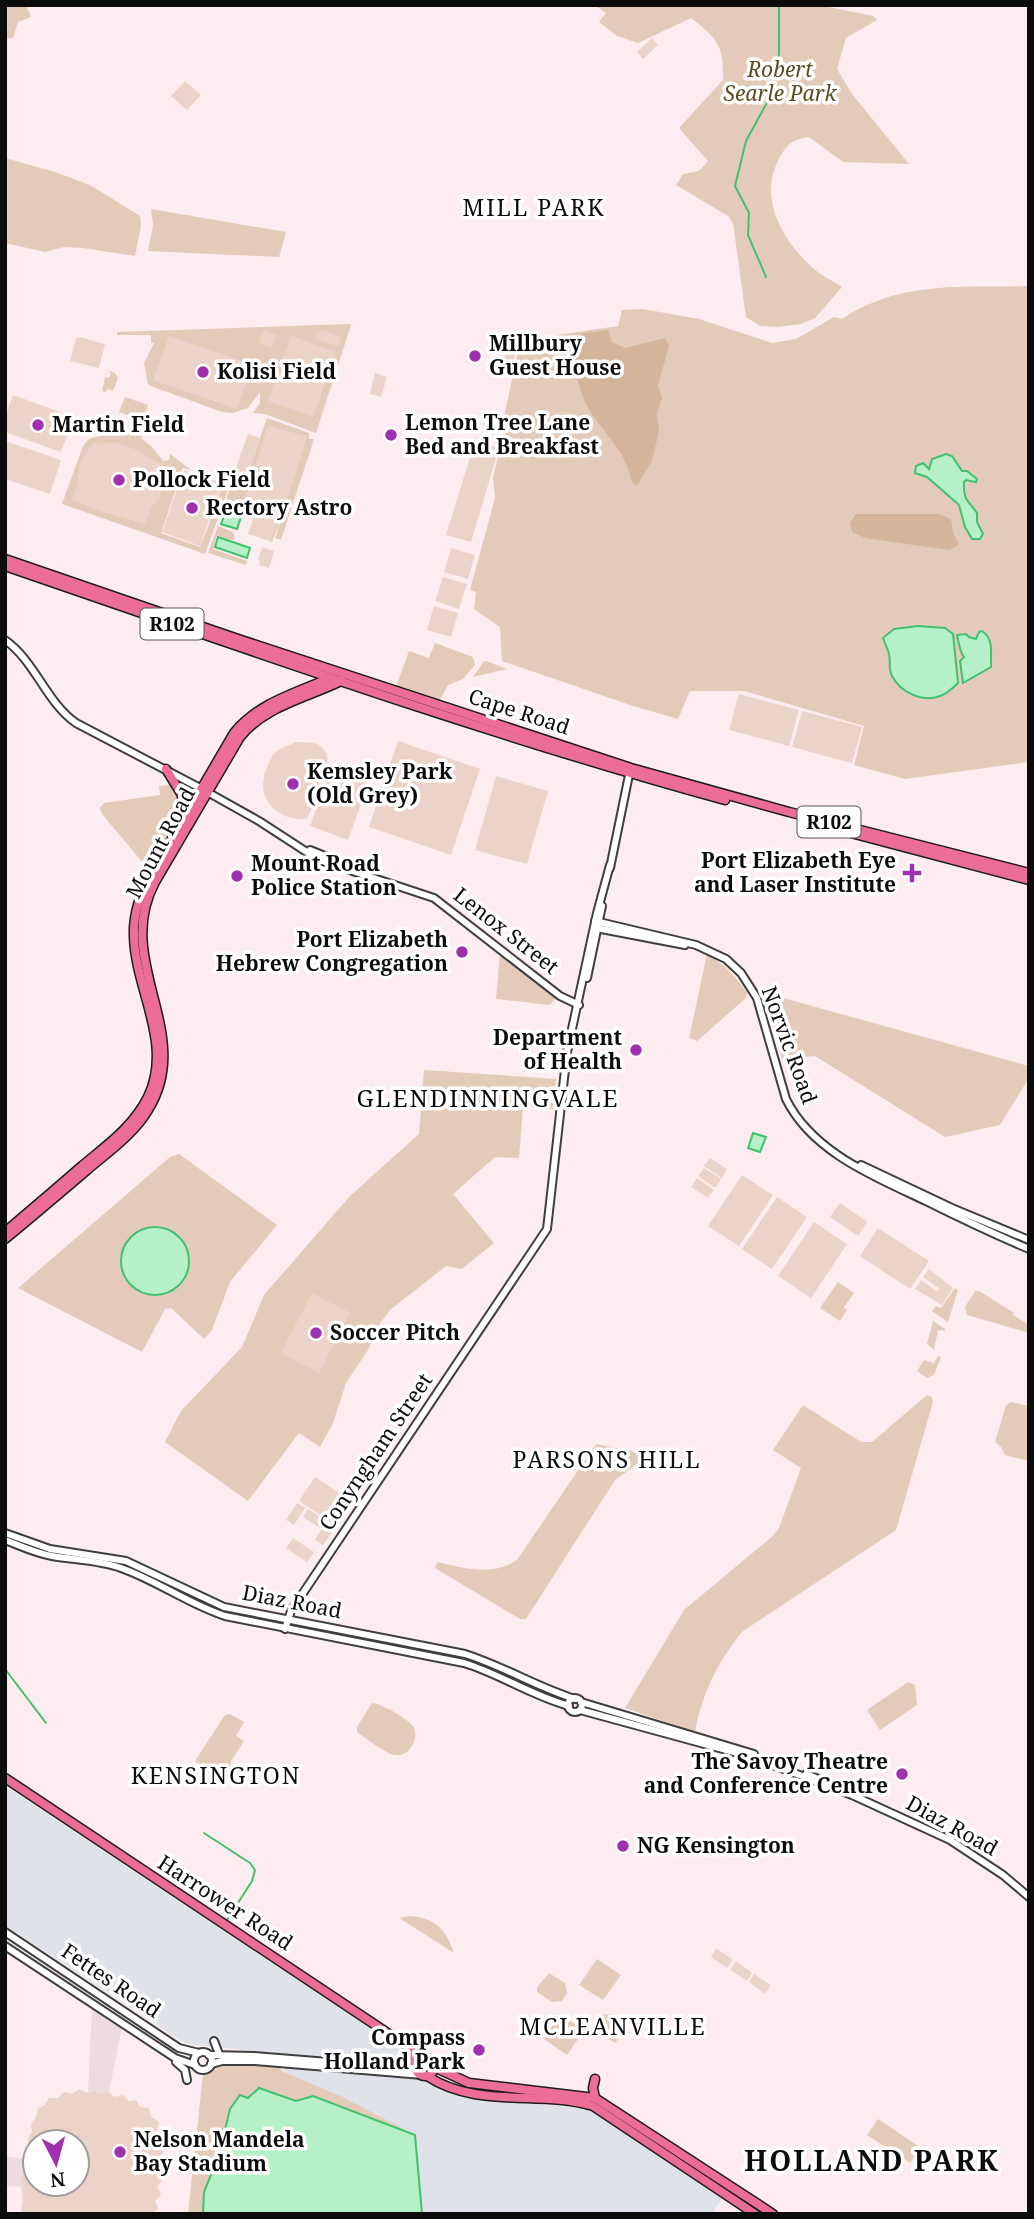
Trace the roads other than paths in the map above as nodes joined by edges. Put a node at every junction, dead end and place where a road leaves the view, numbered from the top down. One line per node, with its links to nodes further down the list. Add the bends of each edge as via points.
1 (5, 559): 4 (main road, Cape Road / R102)
2 (5, 566): 4 (main road, Cape Road / R102)
3 (7, 641): 5 (street, Lenox Street, via 69,718)
4 (340, 677): 6 (main road, Cape Road / R102); 7 (main road, Mount Road, via 251,724)
5 (166, 769): 7 (street, Lenox Street); 8 (main road, via 182,795)
6 (630, 771): 9 (main road, Cape Road / R102); 10 (main road, Cape Road / R102); 11 (street, Conyngham Street)
7 (205, 791): 8 (main road, Mount Road); 12 (street, Lenox Street, via 320,860 434,898 560,996); 14 (main road, Mount Road, via 152,888 142,917 142,954 165,1058 158,1091 128,1134)
8 (182, 825): 14 (main road, Mount Road, via 143,889 135,917 136,955 157,1048 149,1097 130,1124)
9 (1029, 873)
10 (1029, 880)
11 (597, 925): 12 (street, Conyngham Street); 13 (street, Norvic Road, via 701,947 726,959 741,973 753,990 791,1109 812,1136)
12 (578, 1003): 20 (street, Conyngham Street, via 566,1060 547,1229)
13 (844, 1157): 16 (street, Norvic Road); 17 (street, Norvic Road, via 873,1176)
14 (10, 1230): 15 (main road, Mount Road)
15 (5, 1239)
16 (1029, 1240)
17 (1029, 1249)
18 (5, 1533): 20 (street, Diaz Road, via 50,1549 126,1561 224,1607)
19 (5, 1541): 21 (street, Diaz Road, via 39,1553 116,1566 215,1613)
20 (288, 1619): 21 (street, Conyngham Street); 22 (street, Diaz Road, via 465,1654)
21 (285, 1629): 23 (street, Diaz Road, via 464,1663)
22 (578, 1700): 23 (street, via 571,1700); 24 (street); 26 (street, Diaz Road, via 747,1751)
23 (569, 1706): 24 (street, Diaz Road)
24 (579, 1713): 26 (street, Diaz Road, via 752,1757)
25 (5, 1781): 35 (main road, Harrower Road); 36 (main road, Harrower Road)
26 (852, 1795): 27 (street, Diaz Road, via 959,1845)
27 (1029, 1897)
28 (5, 1932): 32 (street, Fettes Road, via 179,2048)
29 (5, 1946): 31 (street, Fettes Road)
30 (214, 2040): 33 (street)
31 (164, 2051): 38 (street, Fettes Road); 43 (street, via 185,2070)
32 (199, 2053): 34 (street); 38 (street)
33 (219, 2054): 34 (street); 39 (street)
34 (209, 2055): 37 (street)
35 (411, 2055): 36 (main road, Harrower Road); 39 (main road)
36 (420, 2061): 39 (street); 40 (main road, via 431,2060); 41 (main road, via 418,2072)
37 (211, 2064): 38 (street, via 203,2070); 41 (street, via 260,2061)
38 (195, 2065)
39 (407, 2067)
40 (434, 2067): 41 (main road); 44 (main road, via 469,2083)
41 (425, 2075): 45 (main road, via 470,2094 590,2105)
42 (595, 2079): 44 (main road)
43 (187, 2080)
44 (595, 2098): 45 (main road)
45 (676, 2155): 46 (main road); 47 (main road)
46 (755, 2214)
47 (773, 2214)

